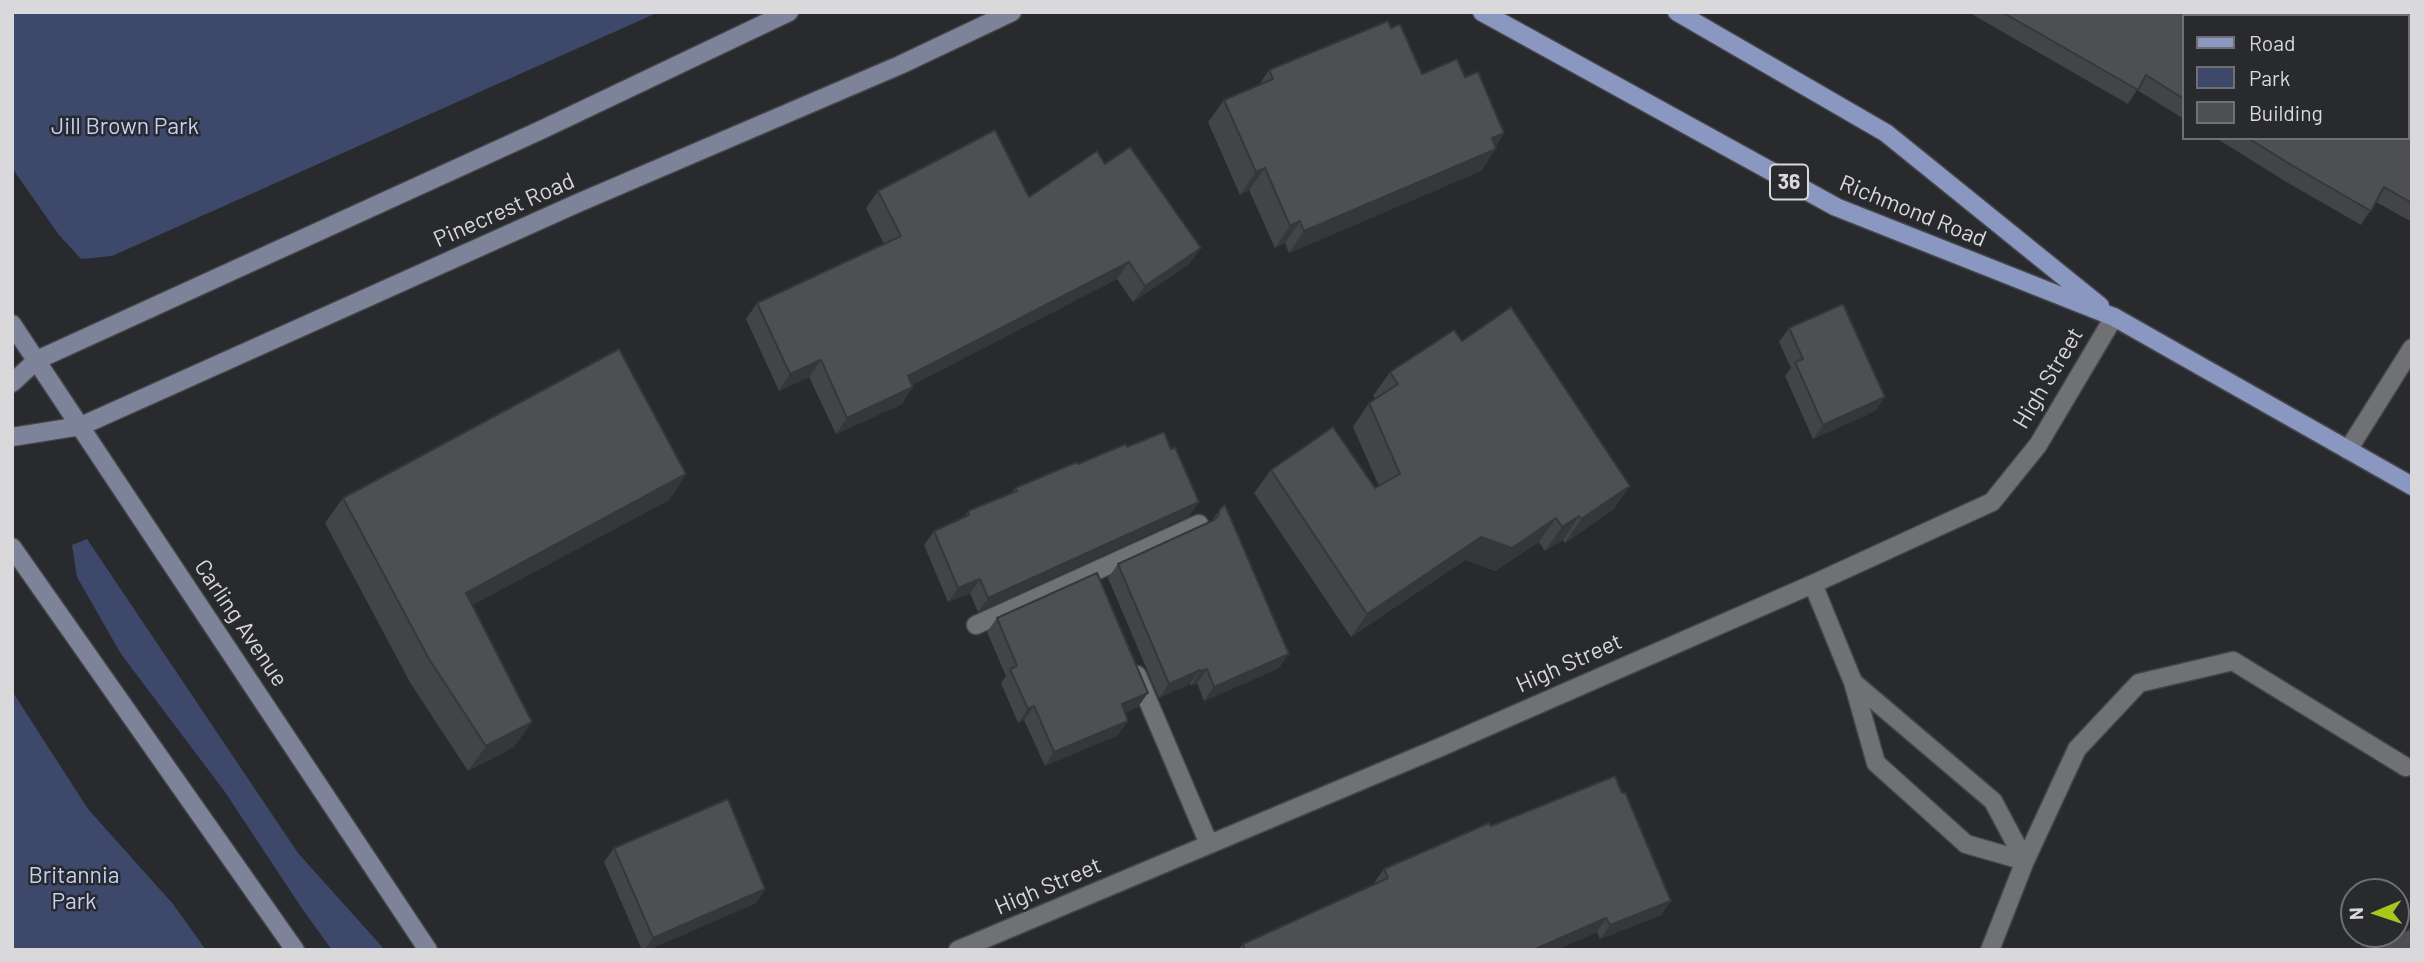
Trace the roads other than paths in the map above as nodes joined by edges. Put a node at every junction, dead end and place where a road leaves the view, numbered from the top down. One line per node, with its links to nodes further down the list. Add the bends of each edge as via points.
1 (789, 12): 8 (main road)
2 (1012, 12): 10 (main road, Pinecrest Road)
3 (1482, 12): 5 (main road, Richmond Road / 36, via 1836,208)
4 (1676, 12): 5 (main road, Richmond Road / 36, via 1886,133)
5 (2114, 317): 12 (main road, Richmond Road / 36); 16 (street, High Street, via 2038,444 1992,502)
6 (12, 324): 8 (main road, Carling Avenue)
7 (2412, 348): 12 (street)
8 (37, 360): 9 (main road); 10 (main road, Carling Avenue)
9 (12, 383)
10 (81, 426): 11 (main road, Pinecrest Road); 24 (main road, Carling Avenue)
11 (12, 437)
12 (2348, 450): 13 (main road, Richmond Road / 36)
13 (2412, 486)
14 (1199, 524): 17 (street, via 1096,578)
15 (12, 547): 23 (main road)
16 (1813, 584): 19 (street); 21 (street, High Street)
17 (976, 625)
18 (1130, 659): 21 (street)
19 (1853, 682): 22 (street, via 1993,801); 22 (street, via 1876,763 1966,844)
20 (2406, 767): 22 (street, via 2233,661 2140,683 2077,749)
21 (1209, 844): 25 (street, High Street)
22 (2025, 861): 26 (street)
23 (295, 950)
24 (428, 950)
25 (958, 950)
26 (1990, 950)

